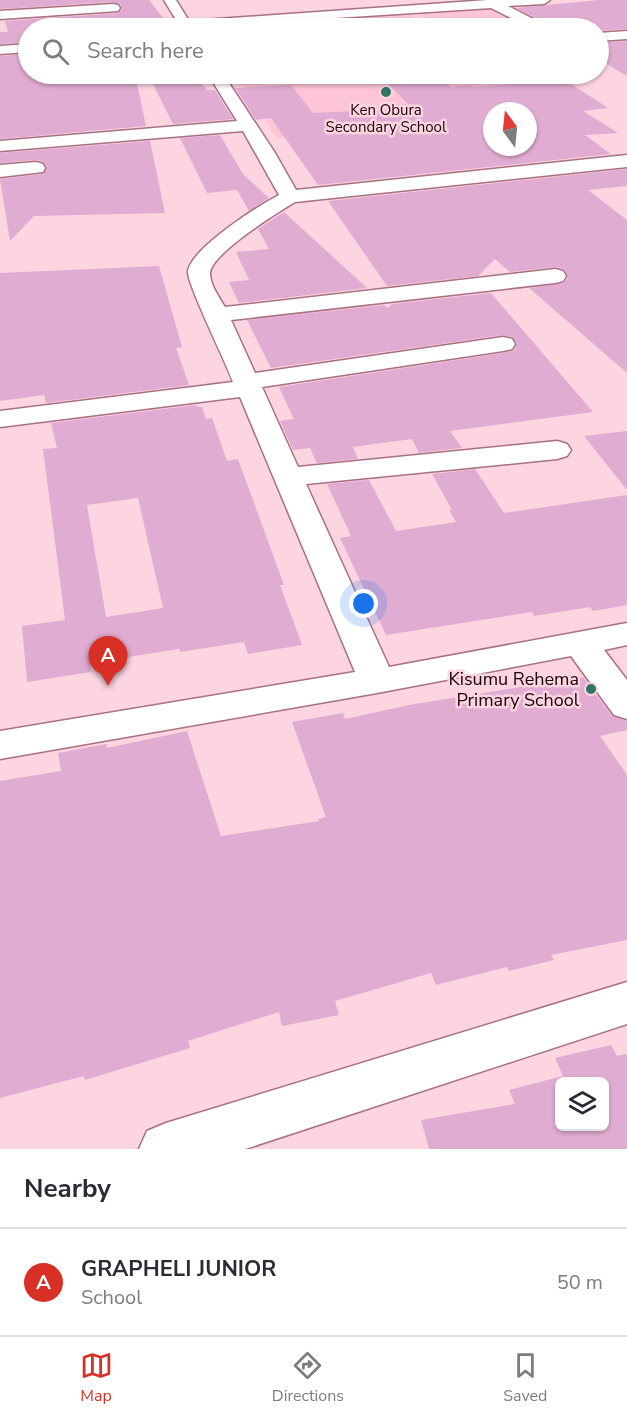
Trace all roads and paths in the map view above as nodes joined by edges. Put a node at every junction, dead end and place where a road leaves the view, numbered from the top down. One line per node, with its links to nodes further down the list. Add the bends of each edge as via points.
1 (170, 0): 7 (street)
2 (544, 0): 3 (street)
3 (494, 3): 4 (street); 9 (street)
4 (432, 4): 8 (street)
5 (113, 8): 6 (street)
6 (0, 15)
7 (181, 18)
8 (283, 18)
9 (522, 18)
10 (627, 35): 11 (street)
11 (609, 36)
12 (18, 49): 13 (street)
13 (0, 50)
14 (222, 84): 15 (street)
15 (248, 125): 16 (street); 20 (street)
16 (0, 146)
17 (627, 161): 20 (street)
18 (36, 168): 19 (street)
19 (0, 171)
20 (290, 197): 22 (street, via 207,256 199,271 201,285)
21 (555, 276): 22 (street)
22 (216, 313): 24 (street)
23 (504, 344): 24 (street)
24 (247, 385): 25 (street); 27 (street)
25 (0, 419)
26 (557, 450): 27 (street)
27 (288, 477): 30 (street)
28 (627, 634): 29 (street)
29 (580, 643): 30 (street); 31 (street)
30 (377, 681): 32 (street)
31 (627, 706)
32 (0, 745)
33 (627, 1003): 34 (street)
34 (166, 1149)

